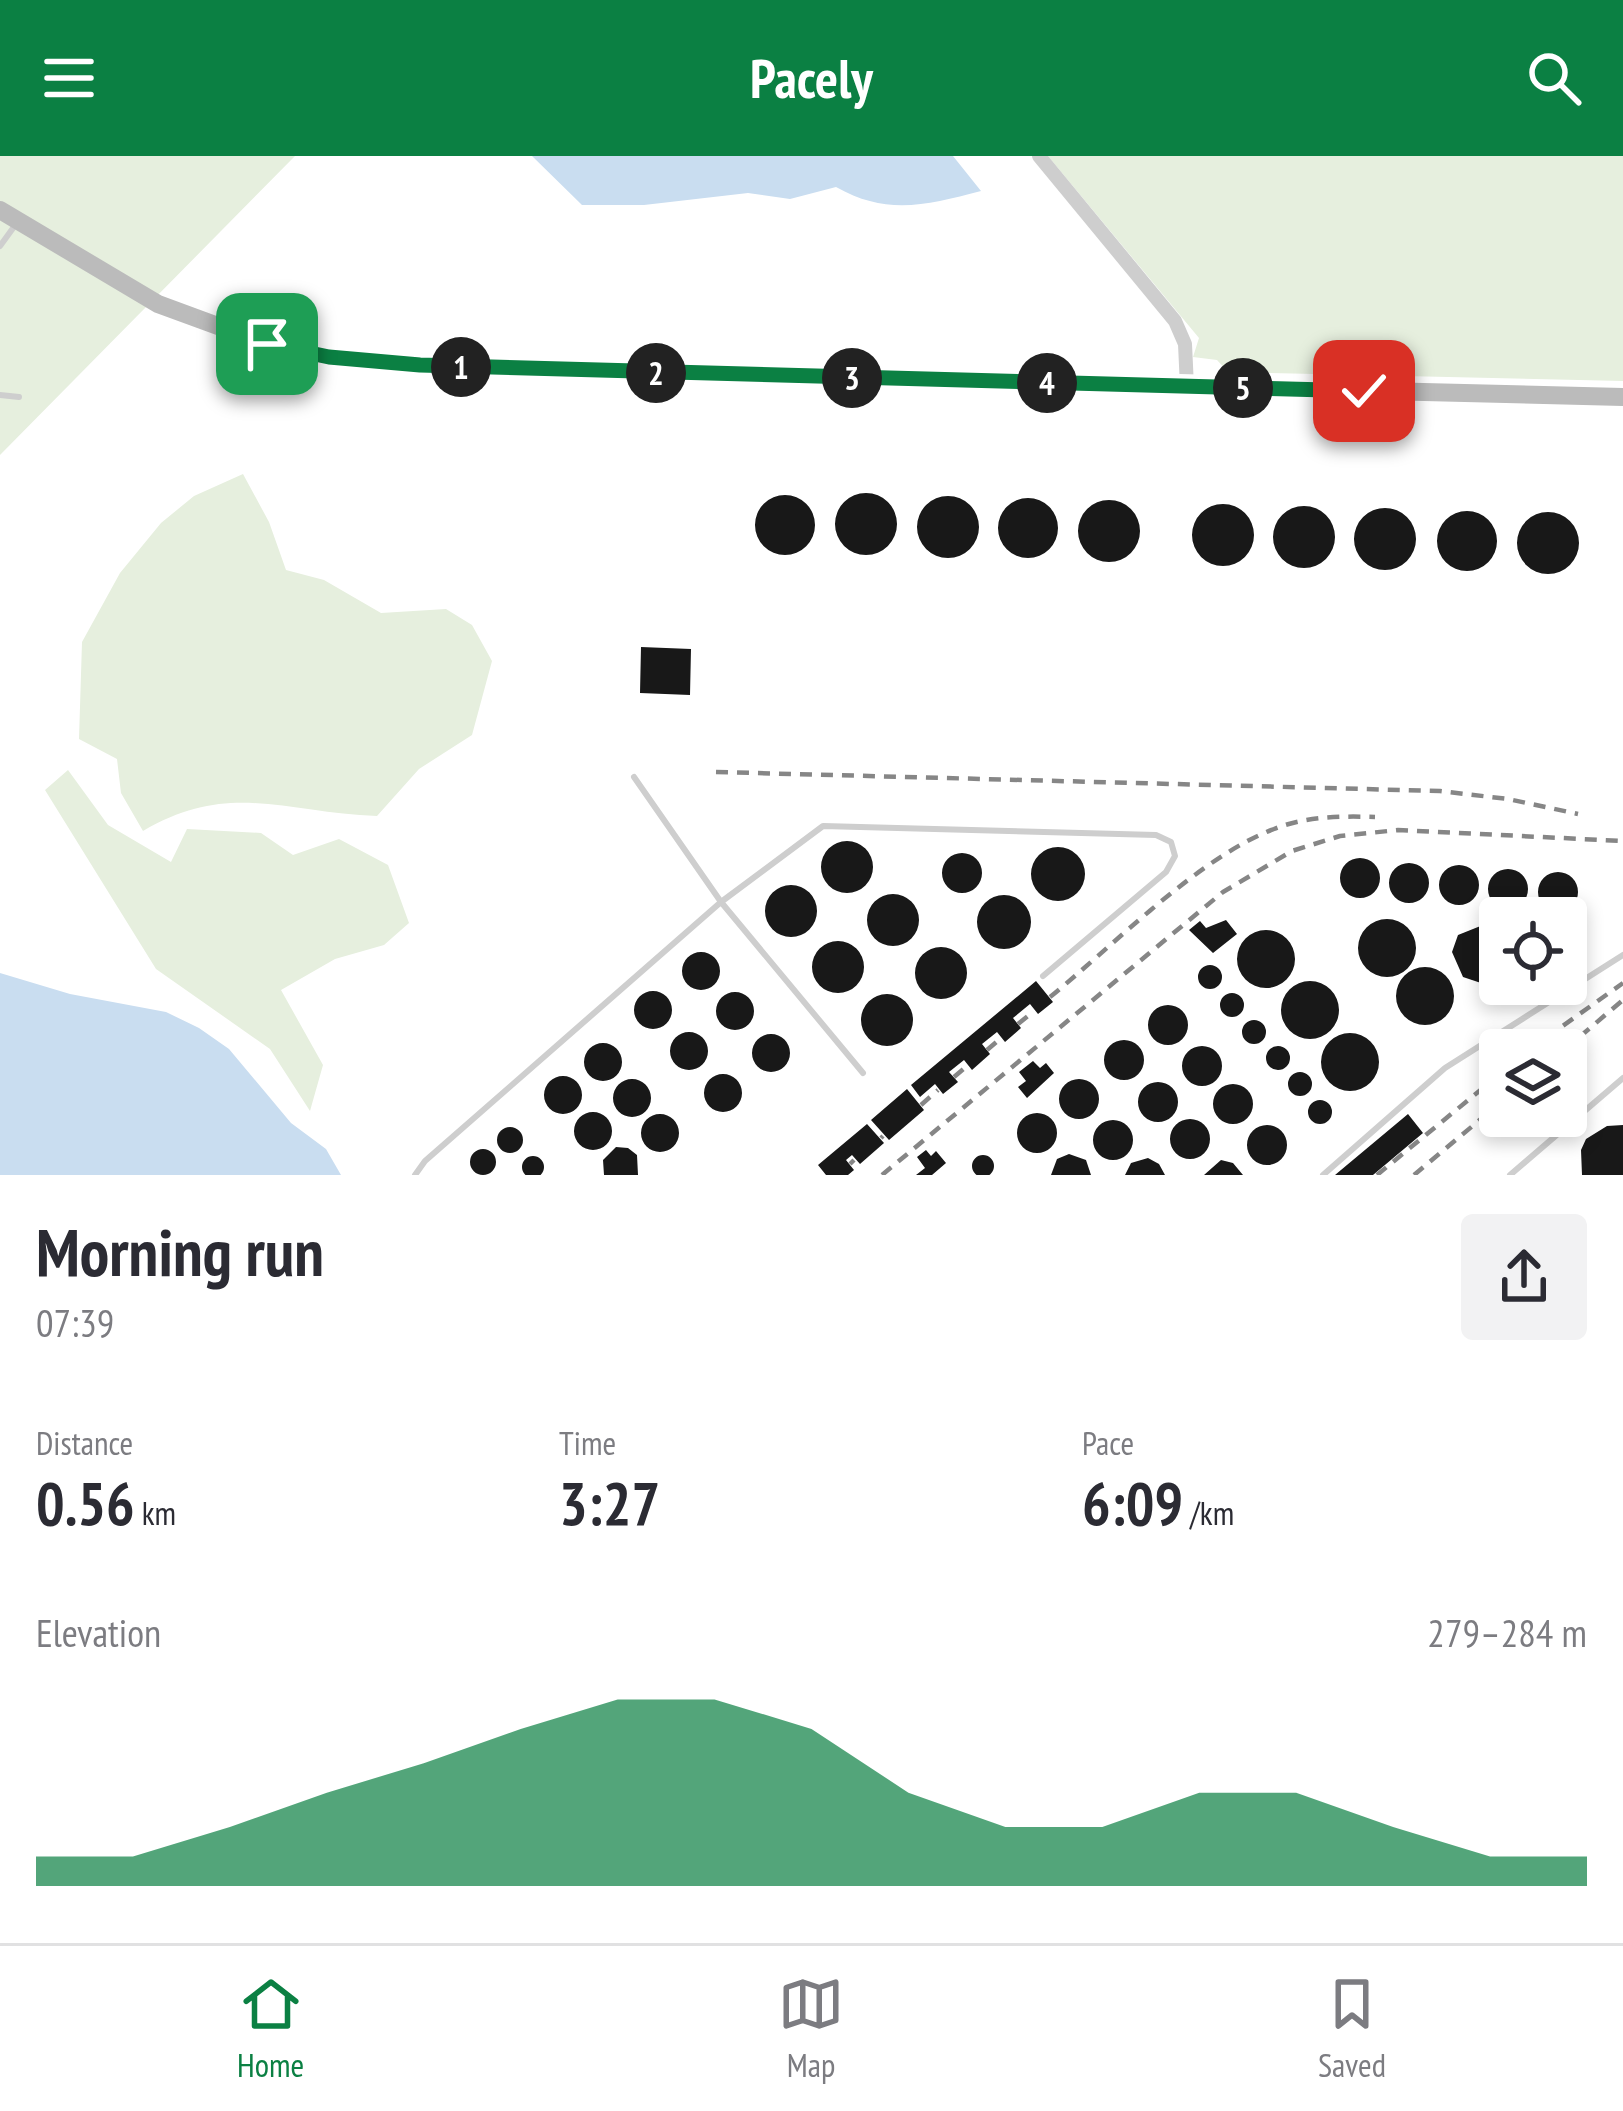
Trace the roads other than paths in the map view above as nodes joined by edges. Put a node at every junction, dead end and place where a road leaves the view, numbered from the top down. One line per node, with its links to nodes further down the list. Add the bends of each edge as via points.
1 (1039, 156): 5 (street, via 1175,321 1186,344)
2 (0, 210): 3 (main road)
3 (18, 221): 4 (lane); 5 (main road, via 158,304 329,357)
4 (0, 246)
5 (1187, 387): 8 (main road)
6 (0, 395): 7 (lane)
7 (19, 397)
8 (1623, 397)
9 (634, 777): 10 (lane)
10 (721, 902): 12 (lane, via 829,825 1156,835 1171,842 1166,872); 13 (lane); 15 (lane)
11 (1623, 955): 16 (lane, via 1445,1068)
12 (1043, 976)
13 (863, 1073)
14 (1623, 1078): 17 (lane)
15 (415, 1175)
16 (1323, 1175)
17 (1510, 1175)

